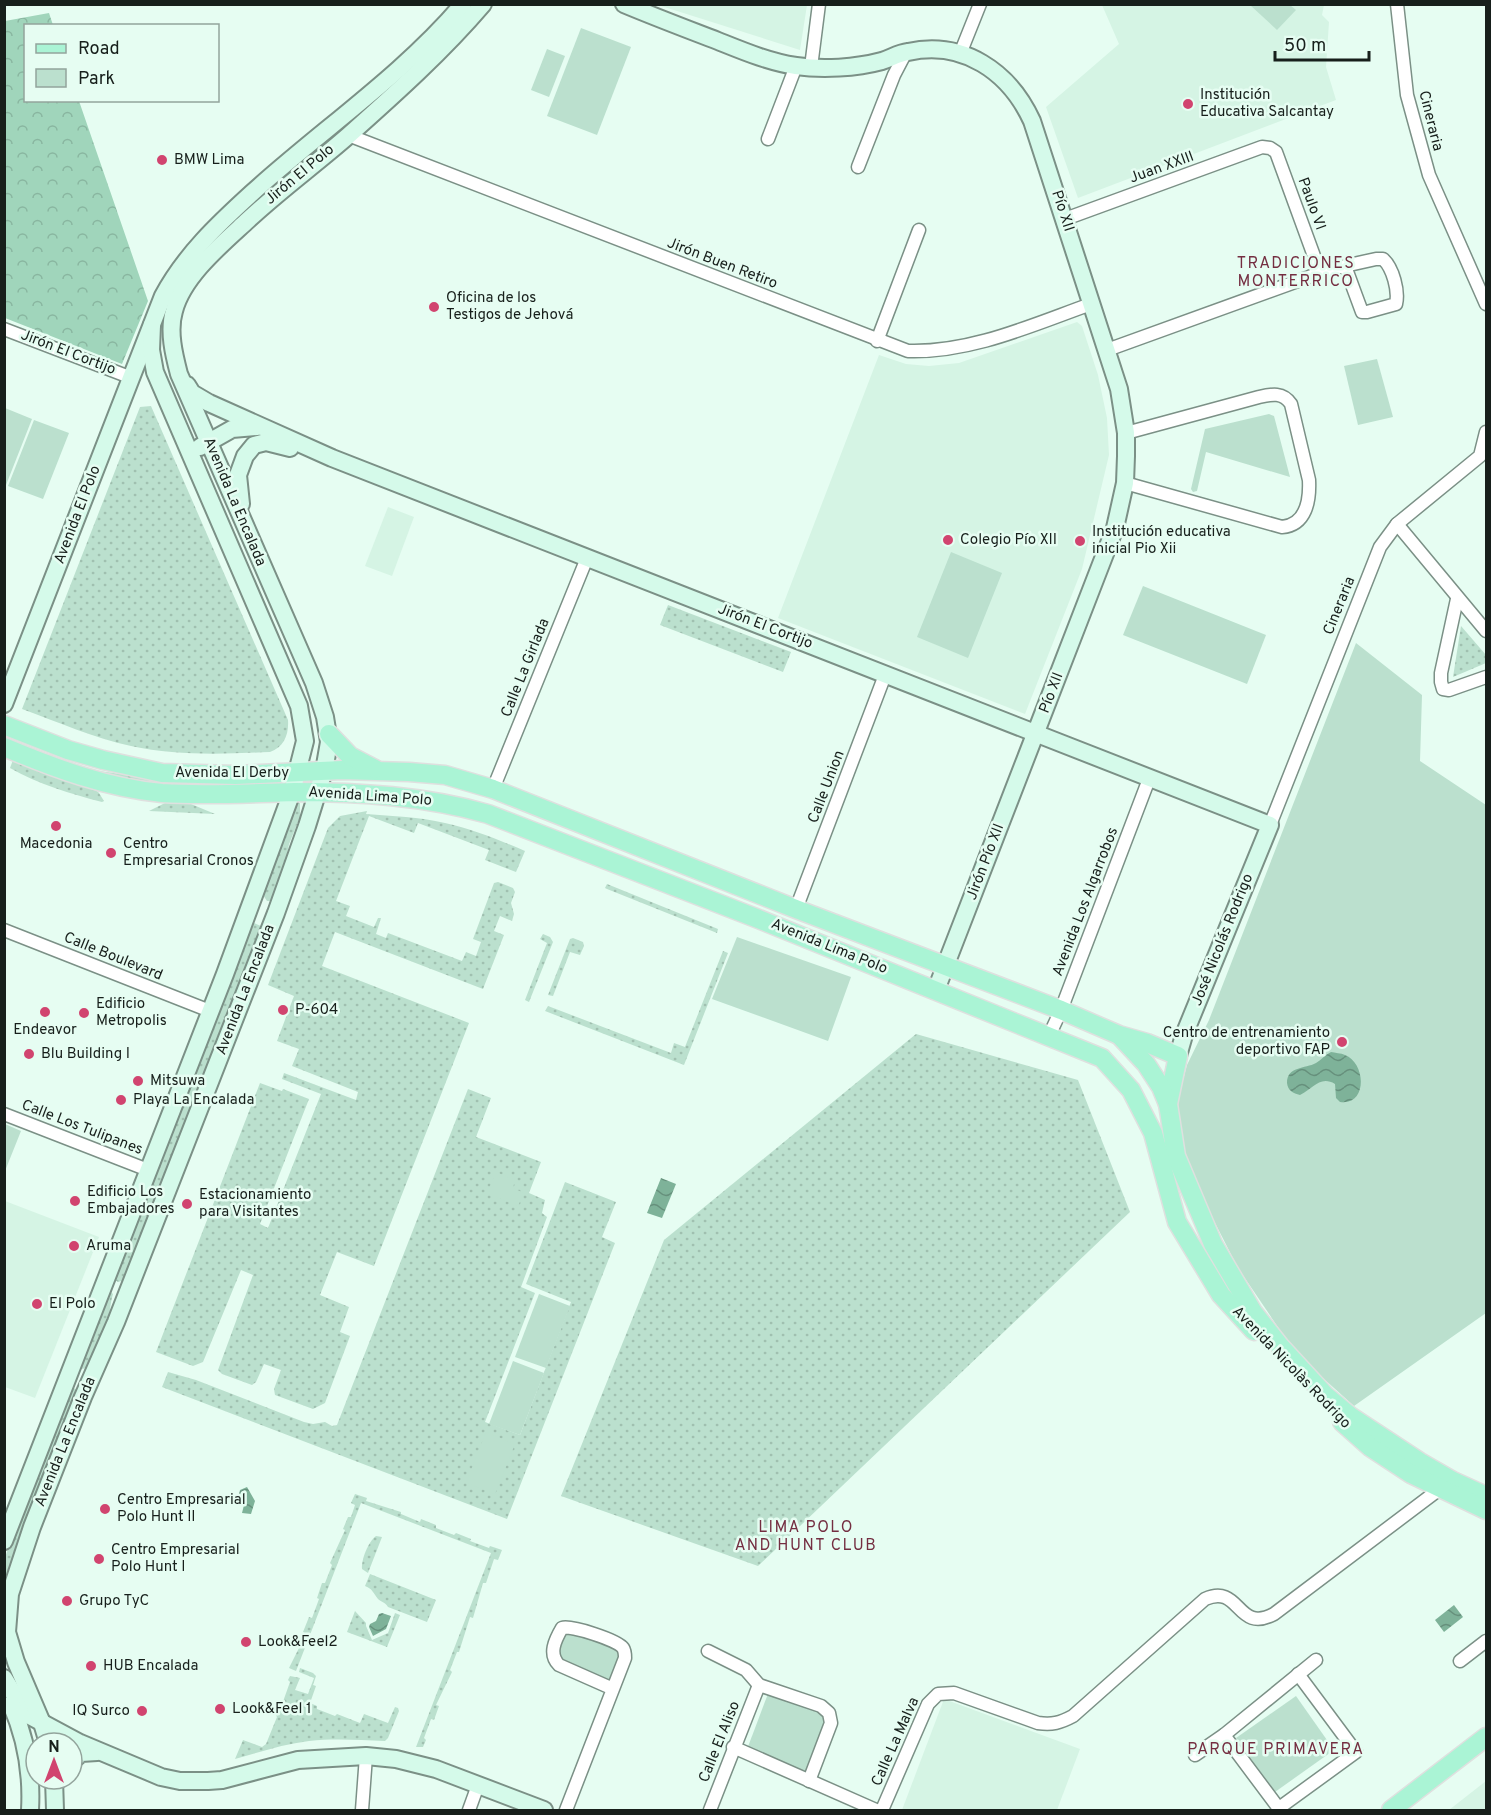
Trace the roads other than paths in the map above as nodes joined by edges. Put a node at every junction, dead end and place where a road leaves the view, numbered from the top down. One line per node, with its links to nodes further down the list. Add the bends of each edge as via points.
1 (463, 4): 20 (main road, Jirón El Polo, via 412,57 216,226 180,267)
2 (483, 4): 10 (main road, Jirón El Polo)
3 (624, 4): 9 (main road, Pío XII, via 760,58)
4 (819, 4): 9 (street)
5 (980, 4): 8 (street)
6 (1397, 4): 19 (street, Cineraria, via 1407,95 1429,175)
7 (906, 52): 8 (main road, Pío XII, via 938,50); 9 (main road, Pío XII, via 868,64); 13 (street)
8 (960, 54): 14 (main road, Pío XII, via 991,68 1015,90 1032,121)
9 (804, 67): 11 (street)
10 (348, 135): 22 (street, Jirón Buen Retiro); 24 (main road, Jirón El Polo, via 269,200 220,245 193,277 174,312 172,335)
11 (768, 139)
12 (1270, 148): 14 (street, Juan XXIII, via 1262,147); 17 (street, Paulo VI, via 1276,152 1318,267)
13 (858, 167)
14 (1065, 219): 18 (main road, Pío XII)
15 (919, 230): 22 (street)
16 (1345, 266): 16 (street, via 1383,259 1390,265 1396,304 1362,312); 17 (street)
17 (1317, 274): 23 (street)
18 (1091, 304): 22 (street, Jirón Buen Retiro, via 968,346 908,351); 23 (main road, Pío XII)
19 (1486, 304)
20 (152, 325): 25 (main road, Avenida El Polo); 26 (main road, Avenida La Encalada, via 151,357)
21 (4, 329): 25 (street, Jirón El Cortijo)
22 (877, 341)
23 (1107, 350): 30 (main road, Pío XII)
24 (179, 375): 27 (main road, Avenida La Encalada); 28 (main road, Jirón El Cortijo, via 200,398)
25 (132, 378): 43 (main road, Avenida El Polo)
26 (159, 380): 27 (main road, via 181,416 190,416); 32 (main road, Avenida La Encalada)
27 (192, 407): 31 (main road, Avenida La Encalada)
28 (261, 426): 31 (main road, via 232,429); 33 (main road, Jirón El Cortijo)
29 (1486, 432): 34 (street, Cineraria)
30 (1126, 433): 35 (main road, Pío XII); 35 (street, via 1279,394 1292,404 1310,489 1299,521 1282,527)
31 (208, 442): 32 (main road); 36 (main road, Avenida La Encalada)
32 (190, 453): 50 (main road, Avenida La Encalada, via 299,706 305,741)
33 (332, 458): 36 (main road, via 266,442 254,445 238,475); 38 (main road, Jirón El Cortijo)
34 (1484, 460): 37 (street, Cineraria)
35 (1125, 483): 45 (main road, Pío XII, via 1115,528)
36 (244, 522): 46 (main road, Avenida La Encalada, via 314,683)
37 (1397, 524): 39 (street); 55 (street, Cineraria, via 1380,547)
38 (587, 558): 41 (main road, Jirón El Cortijo); 52 (street, Calle La Girlada)
39 (1457, 599): 40 (street); 42 (street, via 1440,682 1443,689 1449,690)
40 (1486, 631)
41 (885, 675): 45 (main road, Jirón El Cortijo); 59 (street, Calle Union)
42 (1486, 677)
43 (4, 704)
44 (4, 725): 50 (main road, Avenida El Derby, via 68,750 162,772)
45 (1037, 733): 51 (main road, Jirón El Cortijo); 62 (main road, Jirón Pío XII)
46 (329, 734): 48 (main road, Avenida La Encalada); 49 (main road, via 350,756)
47 (4, 747): 53 (main road, Avenida El Derby, via 73,774 129,788 189,794)
48 (324, 771): 49 (main road, Avenida Lima Polo); 50 (main road, Avenida El Derby); 54 (main road, Avenida La Encalada)
49 (379, 771): 52 (main road, Avenida Lima Polo, via 445,776)
50 (298, 772): 53 (main road, Avenida La Encalada)
51 (1149, 779): 55 (main road, Jirón El Cortijo); 64 (street, Avenida Los Algarrobos)
52 (494, 789): 56 (main road, Avenida Lima Polo)
53 (292, 792): 54 (main road, Avenida Lima Polo); 57 (main road, Avenida La Encalada)
54 (317, 793): 58 (main road, Avenida Lima Polo, via 405,797 477,811); 60 (main road, Avenida La Encalada)
55 (1270, 825): 68 (main road, José Nicolás Rodrigo)
56 (727, 881): 58 (main road); 59 (main road, Avenida Lima Polo)
57 (252, 904): 60 (main road); 65 (main road, Avenida La Encalada)
58 (718, 905): 63 (main road, Avenida Lima Polo)
59 (796, 909): 62 (main road, Avenida Lima Polo)
60 (276, 913): 77 (main road, Avenida La Encalada, via 32,1527)
61 (4, 930): 65 (street, Calle Boulevard)
62 (946, 966): 63 (main road, Jirón Pío XII); 64 (main road, Avenida Lima Polo)
63 (936, 990): 67 (main road, Avenida Lima Polo)
64 (1061, 1010): 66 (main road, Avenida Lima Polo); 67 (street, Avenida Los Algarrobos)
65 (210, 1011): 71 (main road, Avenida La Encalada)
66 (1119, 1035): 68 (main road, Avenida Lima Polo); 69 (main road, Avenida Lima Polo, via 1146,1064)
67 (1049, 1036): 72 (main road, Avenida Lima Polo, via 1102,1058 1131,1090 1153,1133 1178,1222)
68 (1178, 1056): 69 (main road, Avenida Nicolàs Rodrigo)
69 (1168, 1104): 74 (main road, Avenida Nicolàs Rodrigo, via 1178,1163 1213,1244 1253,1312 1280,1346 1350,1416 1419,1462)
70 (4, 1114): 71 (street, Calle Los Tulipanes)
71 (148, 1170): 76 (main road, Avenida La Encalada)
72 (1221, 1295): 73 (main road, Avenida Nicolàs Rodrigo, via 1320,1402 1364,1442 1411,1474)
73 (1441, 1488): 75 (main road, Avenida Nicolàs Rodrigo); 109 (street, Calle La Malva, via 1265,1619 1247,1617 1230,1598 1205,1599 1063,1722 1038,1723 954,1693 934,1697)
74 (1486, 1496)
75 (1486, 1510)
76 (4, 1541)
77 (6, 1613): 87 (main road, Avenida La Encalada, via 14,1654)
78 (1486, 1641): 81 (street)
79 (708, 1651): 84 (street, via 746,1670)
80 (1316, 1660): 82 (street)
81 (1460, 1661)
82 (1299, 1674): 89 (street); 100 (street, via 1356,1752)
83 (4, 1678): 87 (main road, via 21,1709)
84 (759, 1685): 91 (street, Calle El Aliso); 97 (street, via 821,1706 829,1713 831,1723)
85 (611, 1688): 85 (street, via 625,1658 623,1648 576,1628 562,1628 553,1648 559,1665); 106 (street)
86 (4, 1689): 101 (main road, via 27,1755)
87 (42, 1723): 88 (main road, Avenida La Encalada); 92 (main road)
88 (44, 1731)
89 (1224, 1734): 95 (street); 100 (street)
90 (1486, 1737): 110 (main road)
91 (734, 1747): 97 (street); 107 (street, Calle El Aliso)
92 (100, 1752): 94 (main road); 96 (main road, via 161,1777 194,1782 222,1780 298,1760)
93 (1486, 1752): 111 (main road)
94 (84, 1753)
95 (1195, 1755)
96 (366, 1756): 98 (main road, via 436,1769); 103 (street)
97 (809, 1781): 108 (street)
98 (478, 1785): 104 (street); 105 (main road)
99 (56, 1791): 102 (main road)
100 (1279, 1809)
101 (30, 1810)
102 (56, 1810)
103 (362, 1810)
104 (469, 1810)
105 (544, 1810)
106 (566, 1810)
107 (710, 1810)
108 (876, 1810)
109 (882, 1810)
110 (1391, 1810)
111 (1410, 1810)

